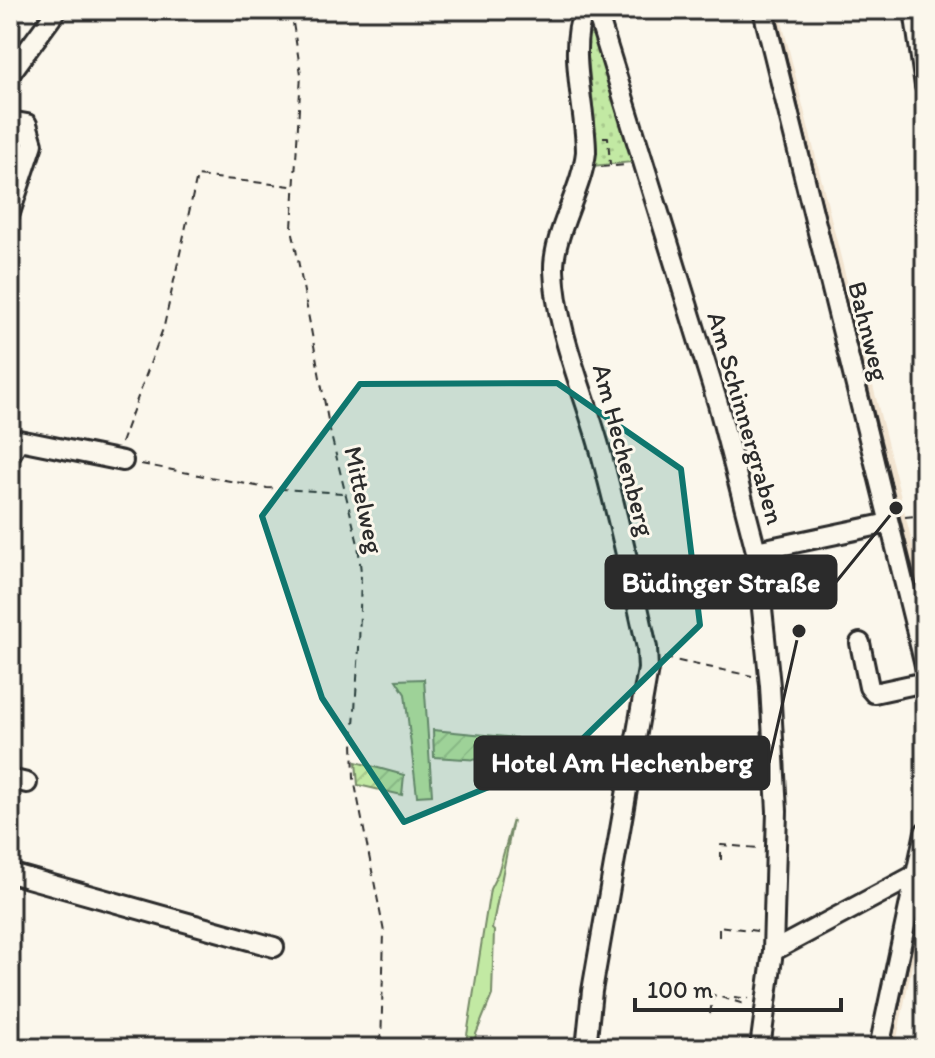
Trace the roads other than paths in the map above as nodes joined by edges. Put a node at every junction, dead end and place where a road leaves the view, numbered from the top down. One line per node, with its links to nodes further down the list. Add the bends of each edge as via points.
1 (584, 10): 22 (street, Am Hechenberg, via 577,42 584,169 557,251 556,293 600,452 648,669)
2 (591, 10): 13 (street, Am Schinnergraben, via 600,22 718,404)
3 (763, 10): 12 (street, Bahnweg)
4 (914, 10): 7 (street)
5 (48, 14): 6 (street)
6 (10, 74)
7 (925, 86)
8 (10, 121): 9 (street, via 27,124 33,144)
9 (10, 213)
10 (10, 455): 11 (street, via 19,440)
11 (119, 460)
12 (889, 523): 13 (street); 15 (street, Bahnweg)
13 (756, 551): 20 (street, Am Schinnergraben, via 777,811)
14 (860, 643): 16 (street, via 874,693)
15 (925, 665)
16 (925, 682)
17 (925, 832): 19 (street)
18 (10, 873): 21 (street)
19 (915, 875): 20 (street); 24 (street)
20 (774, 942): 23 (street, Am Schinnergraben)
21 (274, 947)
22 (586, 1048)
23 (760, 1048)
24 (879, 1048)

